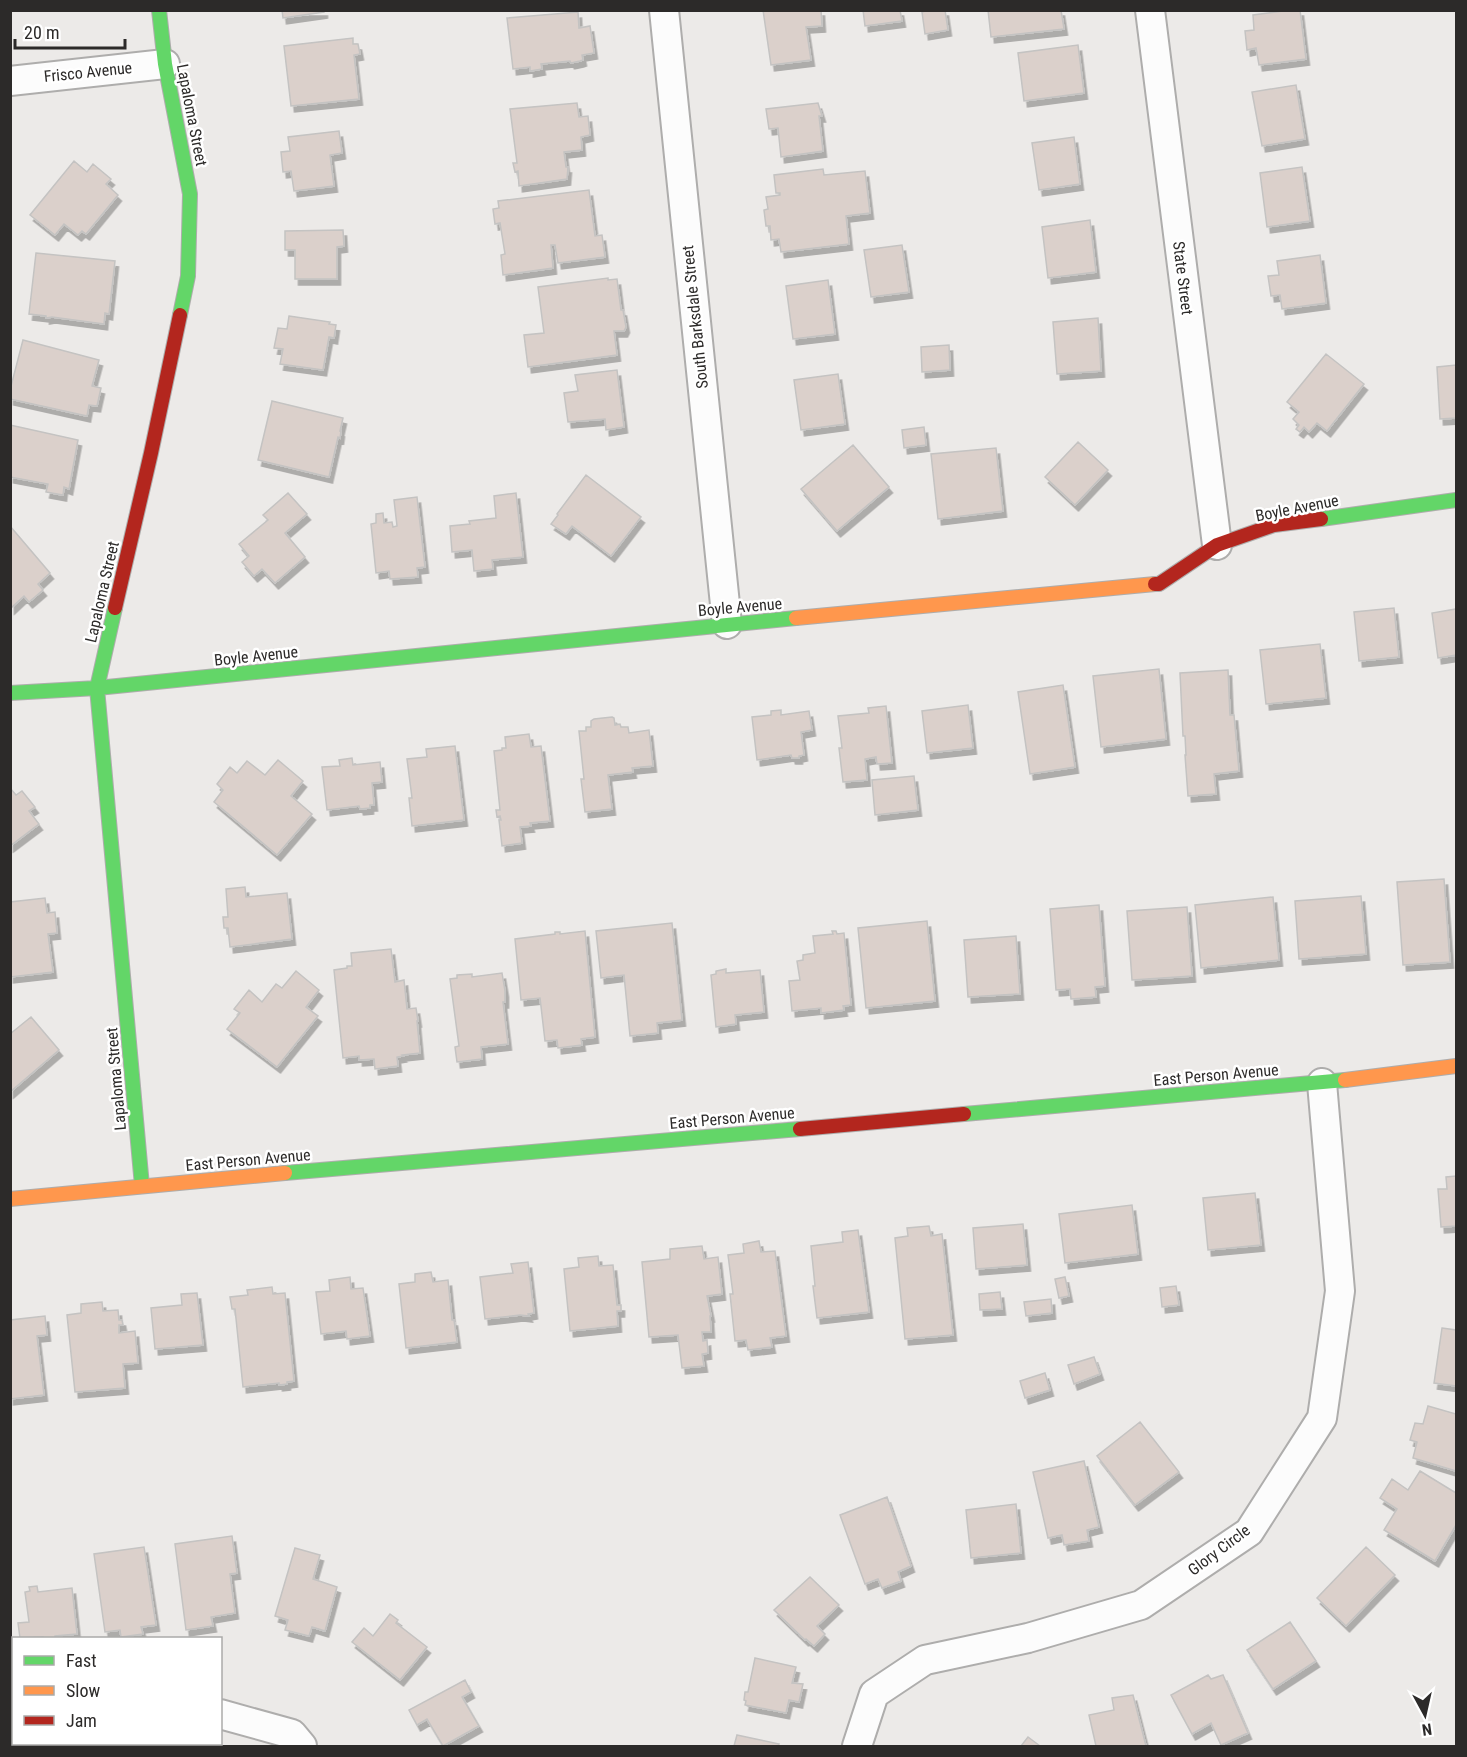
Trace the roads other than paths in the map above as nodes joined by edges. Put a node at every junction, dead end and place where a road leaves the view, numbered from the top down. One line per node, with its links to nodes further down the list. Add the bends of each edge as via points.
1 (159, 10): 4 (street, Lapaloma Street)
2 (664, 10): 8 (street, South Barksdale Street)
3 (1150, 10): 7 (street, State Street)
4 (165, 64): 5 (street, Frisco Avenue); 9 (street, Lapaloma Street, via 190,194 188,276)
5 (10, 81)
6 (1456, 500): 7 (street, Boyle Avenue, via 1274,525)
7 (1217, 545): 8 (street, Boyle Avenue, via 1159,584)
8 (727, 624): 9 (street, Boyle Avenue)
9 (97, 688): 10 (street, Boyle Avenue); 13 (street, Lapaloma Street)
10 (10, 693)
11 (1456, 1066): 12 (street, East Person Avenue)
12 (1322, 1083): 13 (street, East Person Avenue); 17 (street, Glory Circle, via 1340,1291 1322,1418 1249,1532 1141,1605 1028,1638 925,1660 874,1694)
13 (142, 1186): 14 (street, East Person Avenue)
14 (10, 1199)
15 (222, 1715): 16 (street, via 292,1734)
16 (302, 1746)
17 (857, 1746)

